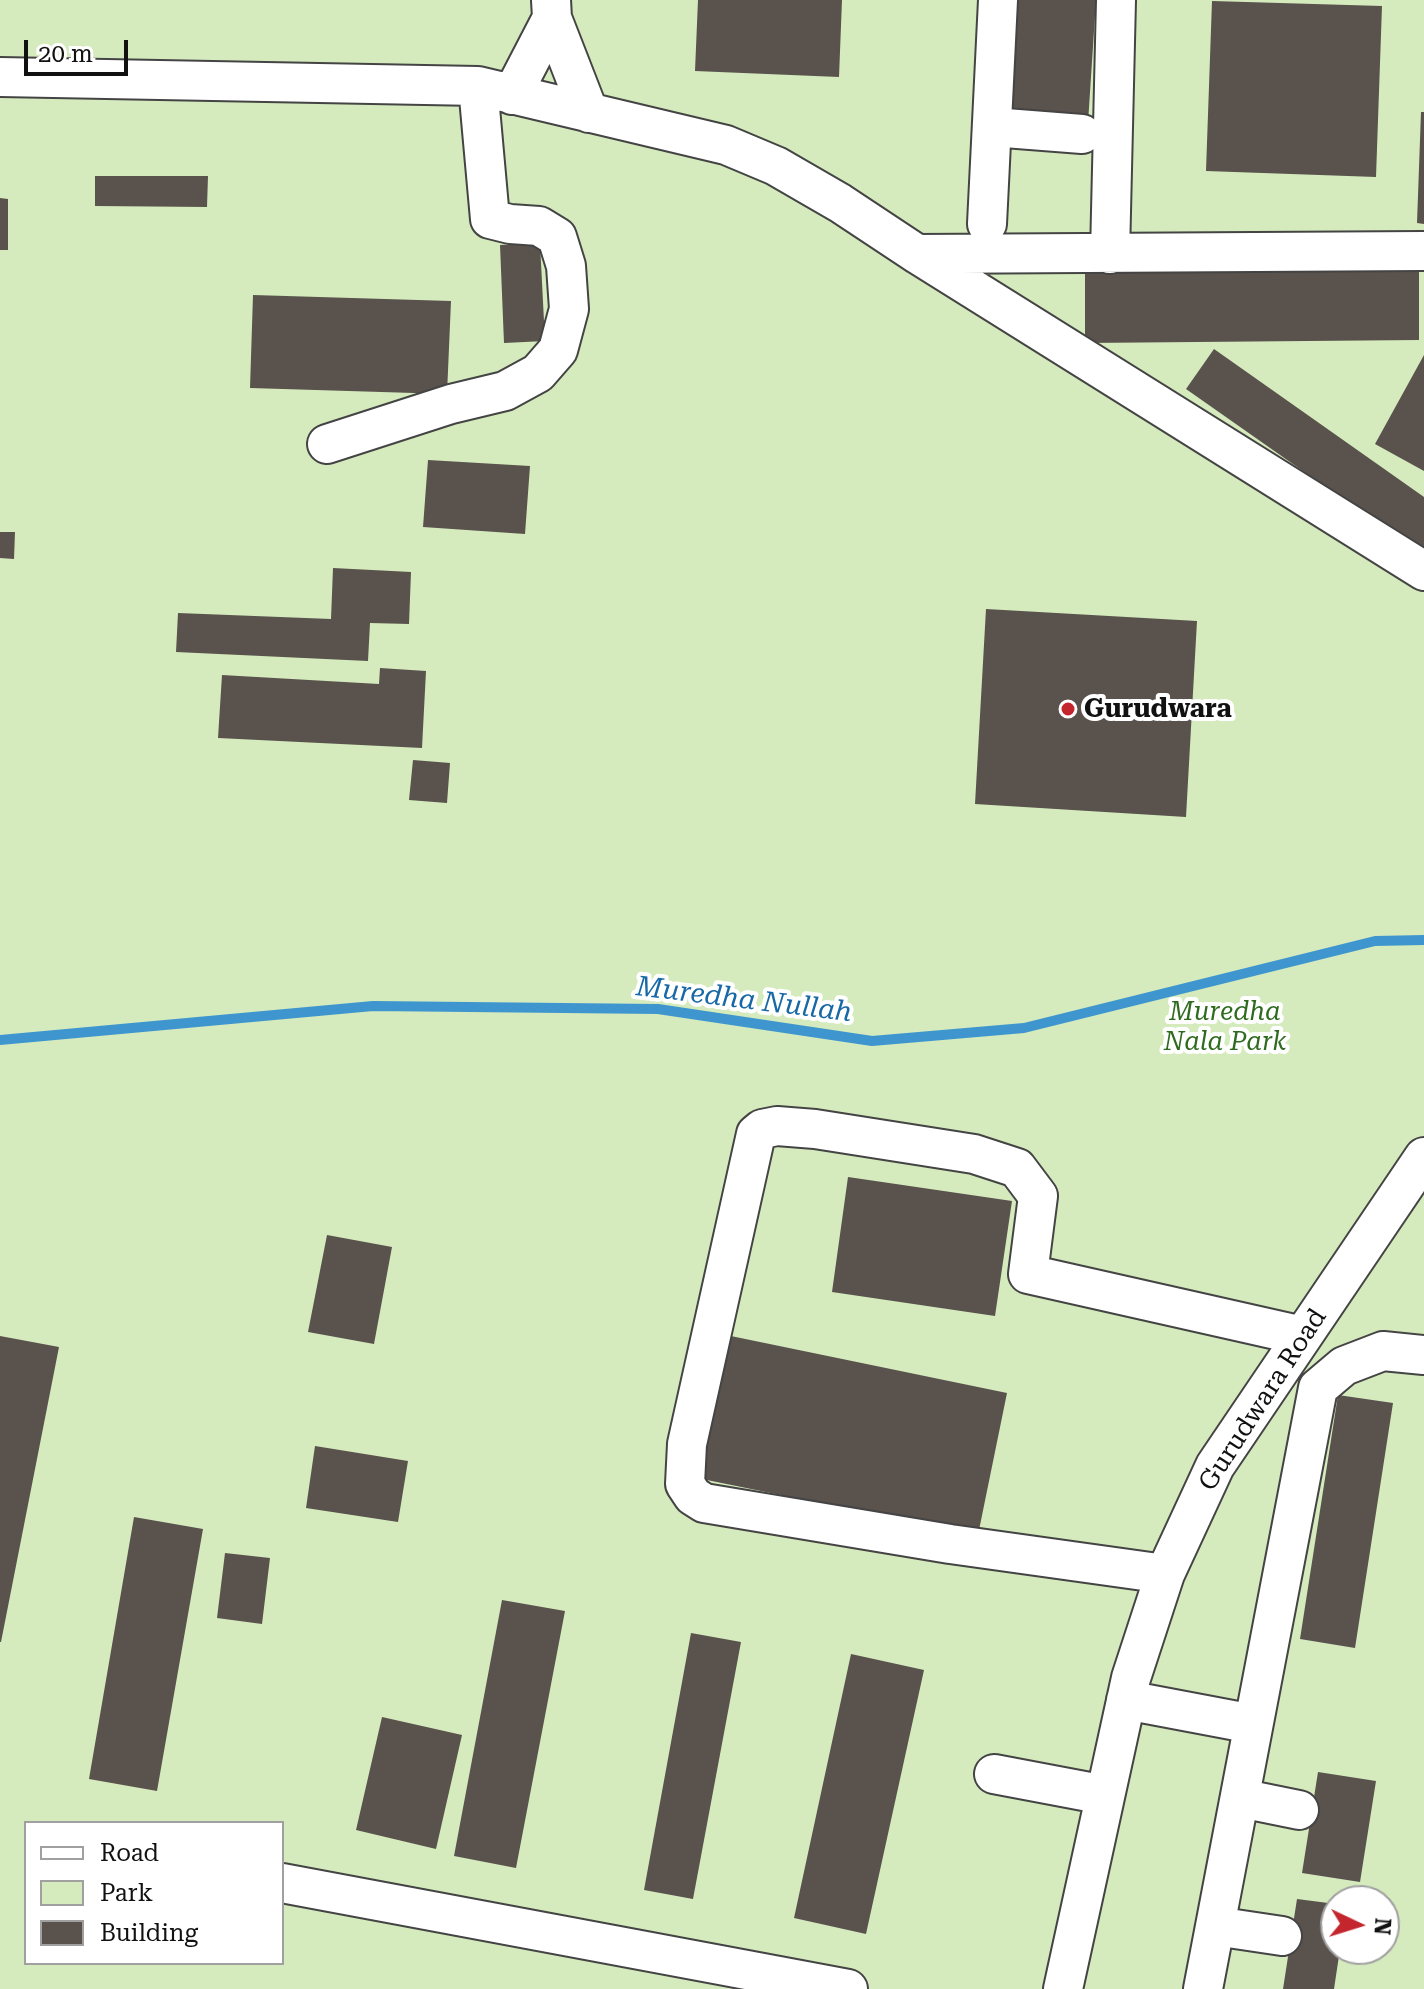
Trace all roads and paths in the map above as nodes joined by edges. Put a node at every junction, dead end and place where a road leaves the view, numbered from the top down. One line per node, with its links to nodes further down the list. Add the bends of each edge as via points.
1 (998, 0): 7 (street)
2 (1116, 0): 12 (street)
3 (552, 9): 5 (street); 6 (street)
4 (0, 77): 5 (street)
5 (495, 90): 6 (street); 13 (street, via 490,219 539,226 557,237 566,266 569,309 558,350 538,373 505,391)
6 (589, 113): 11 (street, via 726,145 776,166)
7 (992, 127): 8 (street); 9 (street)
8 (1082, 134)
9 (987, 224)
10 (1424, 251): 12 (street)
11 (917, 254): 12 (street); 14 (street)
12 (1110, 254)
13 (327, 444)
14 (1424, 571)
15 (1424, 1157): 16 (street, Gurudwara Road)
16 (1303, 1336): 18 (street, Gurudwara Road, via 1215,1466); 18 (street, via 1028,1274 1038,1196 1017,1168 974,1154 815,1129 777,1126 756,1134 687,1444 685,1484 693,1496 704,1503 950,1544)
17 (1424, 1355): 20 (street, via 1383,1351 1344,1366 1318,1388)
18 (1165, 1574): 19 (street, Gurudwara Road)
19 (1126, 1700): 20 (street); 22 (street, Gurudwara Road)
20 (1253, 1724): 23 (street)
21 (994, 1774): 22 (street)
22 (1105, 1795): 29 (street, Gurudwara Road)
23 (1240, 1798): 24 (street); 26 (street)
24 (1299, 1810)
25 (284, 1883): 28 (street)
26 (1215, 1926): 27 (street); 30 (street)
27 (1282, 1936)
28 (848, 1989)
29 (1063, 1989)
30 (1203, 1989)

